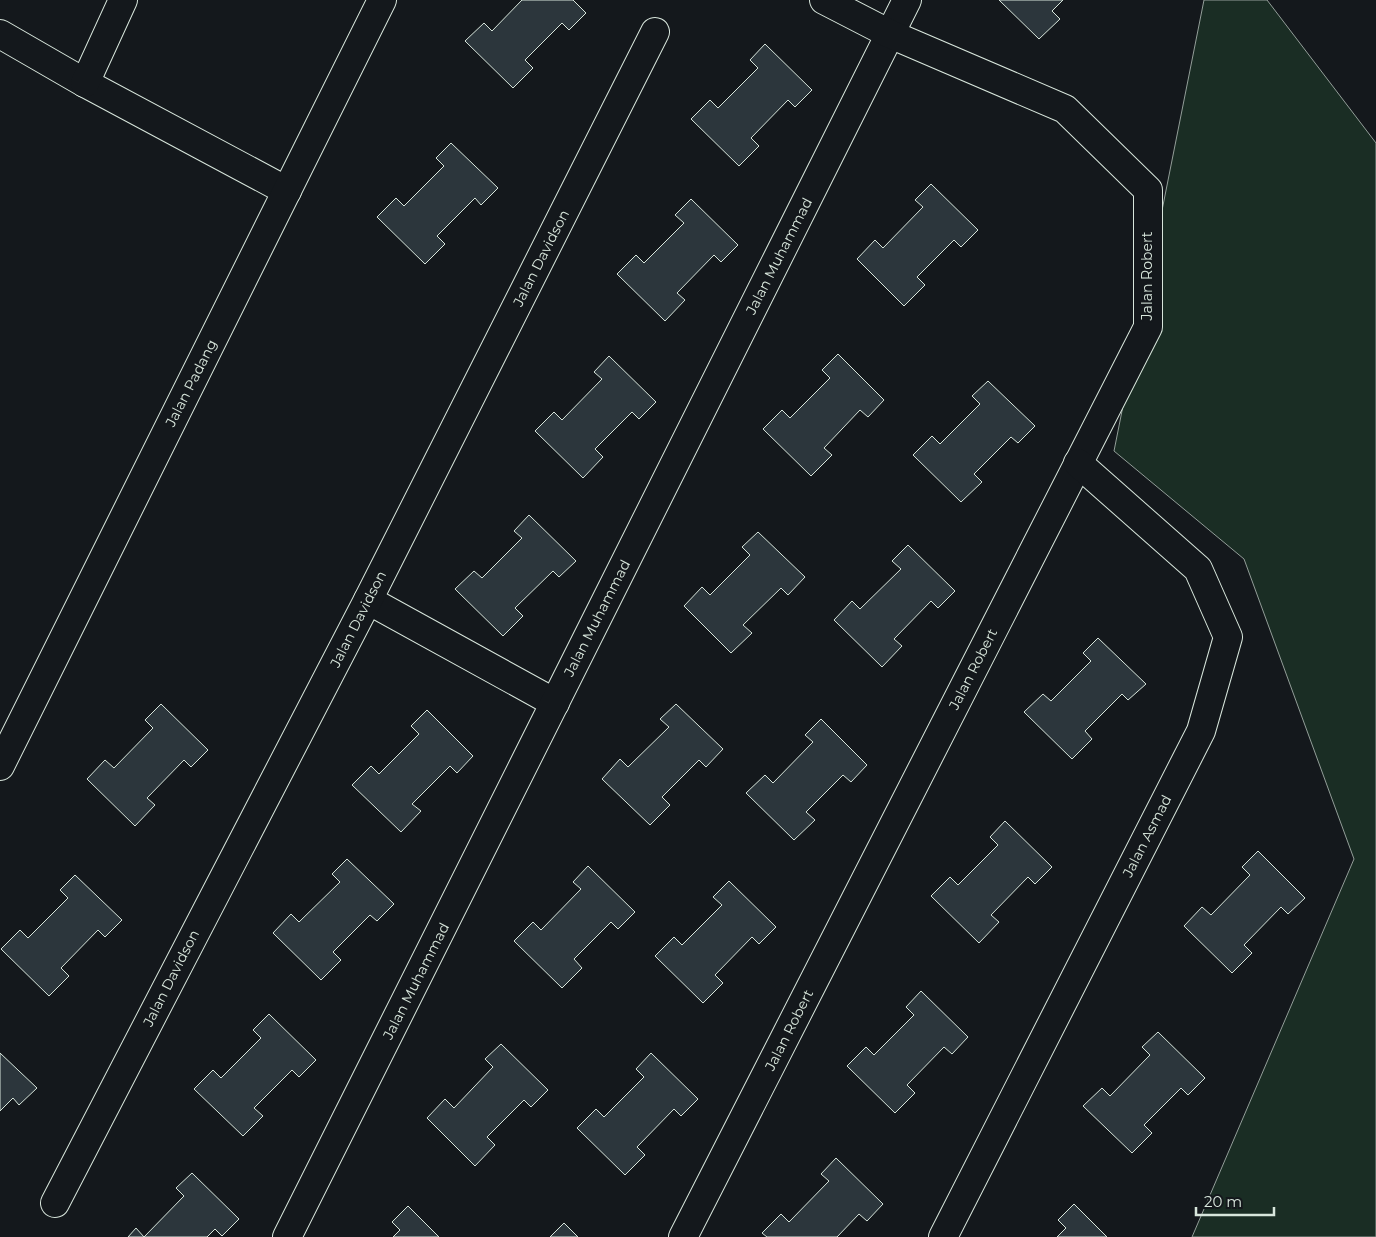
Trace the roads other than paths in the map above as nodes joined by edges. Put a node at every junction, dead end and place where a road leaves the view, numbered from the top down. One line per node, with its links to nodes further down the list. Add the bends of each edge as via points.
1 (122, 0): 8 (street)
2 (382, 0): 9 (street, Jalan Padang)
3 (824, 0): 7 (street)
4 (907, 0): 7 (street, Jalan Muhammad)
5 (655, 32): 11 (street, Jalan Davidson)
6 (0, 34): 8 (street)
7 (890, 34): 10 (street, Jalan Robert, via 1065,109 1148,190 1148,327); 12 (street, Jalan Muhammad)
8 (84, 83): 9 (street)
9 (287, 191): 13 (street, Jalan Padang)
10 (1078, 463): 16 (street, Jalan Robert); 17 (street, Jalan Asmad, via 1198,568 1228,637 1201,731)
11 (368, 600): 12 (street); 14 (street, Jalan Davidson)
12 (555, 703): 15 (street, Jalan Muhammad)
13 (0, 766)
14 (54, 1203)
15 (287, 1237)
16 (683, 1237)
17 (943, 1237)

